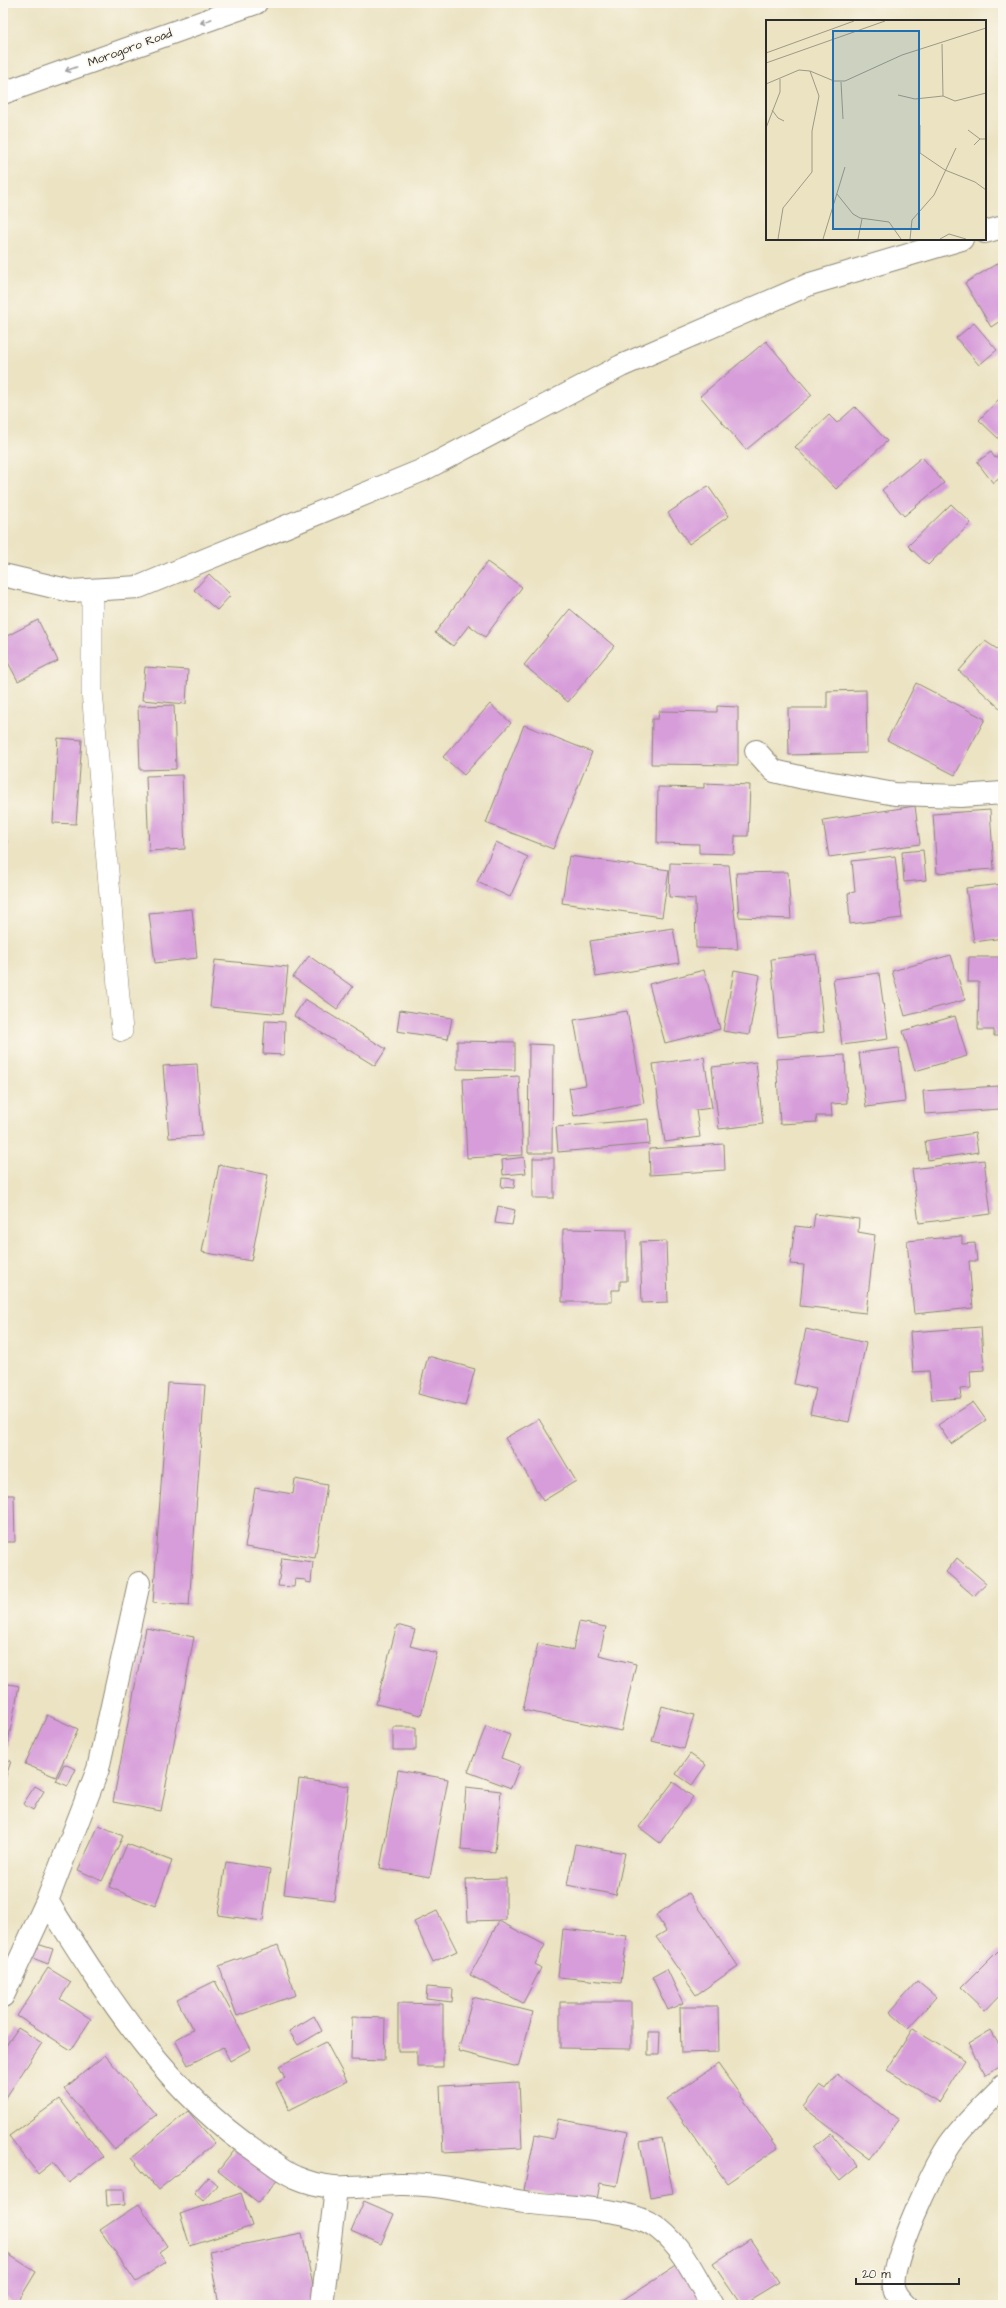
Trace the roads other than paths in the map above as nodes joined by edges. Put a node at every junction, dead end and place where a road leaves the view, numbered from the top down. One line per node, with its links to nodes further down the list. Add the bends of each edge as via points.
1 (256, 3): 2 (main road, Morogoro Road, one-way to 2)
2 (3, 93)
3 (1003, 227): 4 (main road)
4 (986, 232)
5 (959, 240): 7 (main road, via 810,284 622,366 423,470 139,587)
6 (3, 575): 7 (main road, via 70,591)
7 (92, 590): 10 (lane, via 92,691)
8 (756, 751): 9 (main road, via 774,771 895,794 961,796)
9 (1003, 793)
10 (122, 1031)
11 (139, 1583): 12 (main road, via 98,1769)
12 (47, 1901): 13 (main road); 15 (main road, via 100,1984 149,2052 185,2091 239,2140 293,2177)
13 (3, 1996)
14 (1003, 2086): 18 (main road, via 950,2144 919,2200 901,2252 894,2286 898,2298)
15 (336, 2189): 16 (main road); 17 (main road, via 400,2184 426,2186 524,2202 627,2214 658,2228 682,2252)
16 (322, 2305)
17 (712, 2305)
18 (905, 2305)

